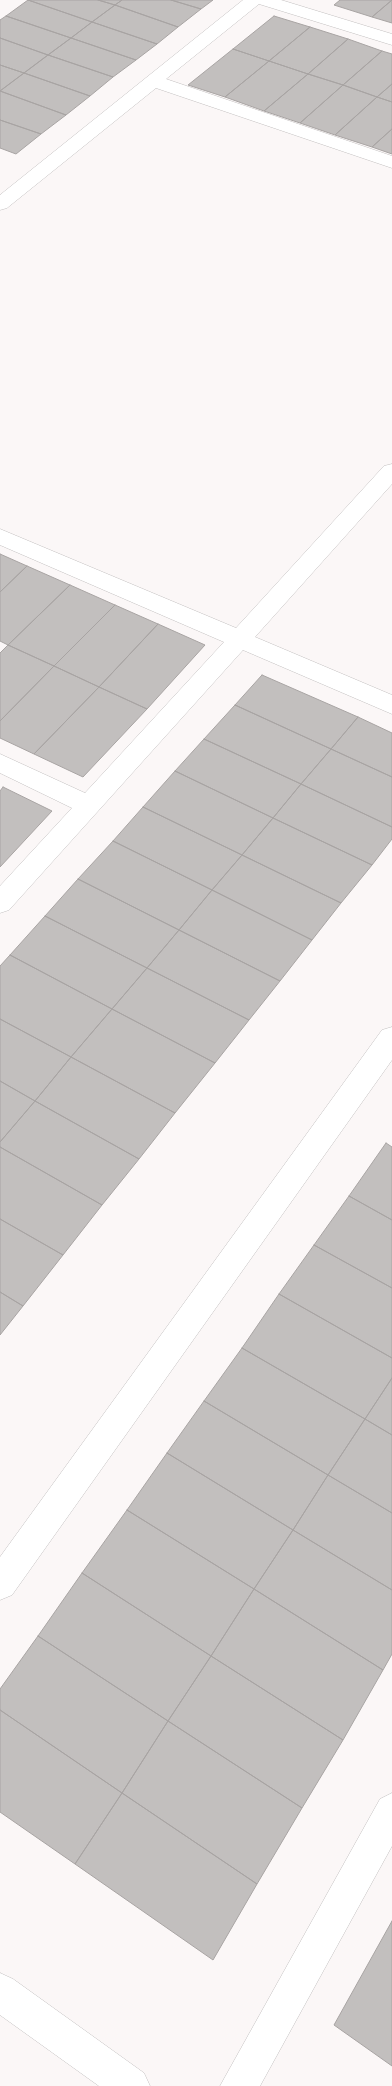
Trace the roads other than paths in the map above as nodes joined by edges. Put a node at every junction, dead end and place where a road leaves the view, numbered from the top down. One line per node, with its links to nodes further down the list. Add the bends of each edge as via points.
1 (254, 0): 4 (street)
2 (263, 0): 3 (street)
3 (392, 40)
4 (153, 81): 5 (street); 6 (street)
5 (392, 162)
6 (0, 204)
7 (392, 471): 9 (street)
8 (0, 536): 9 (street)
9 (239, 639): 10 (street); 12 (street)
10 (392, 705)
11 (0, 763): 12 (street)
12 (89, 805): 13 (street)
13 (0, 903)
14 (392, 1038): 15 (street)
15 (0, 1584)
16 (392, 1811): 19 (street)
17 (0, 1992): 18 (street)
18 (131, 2086)
19 (239, 2086)

